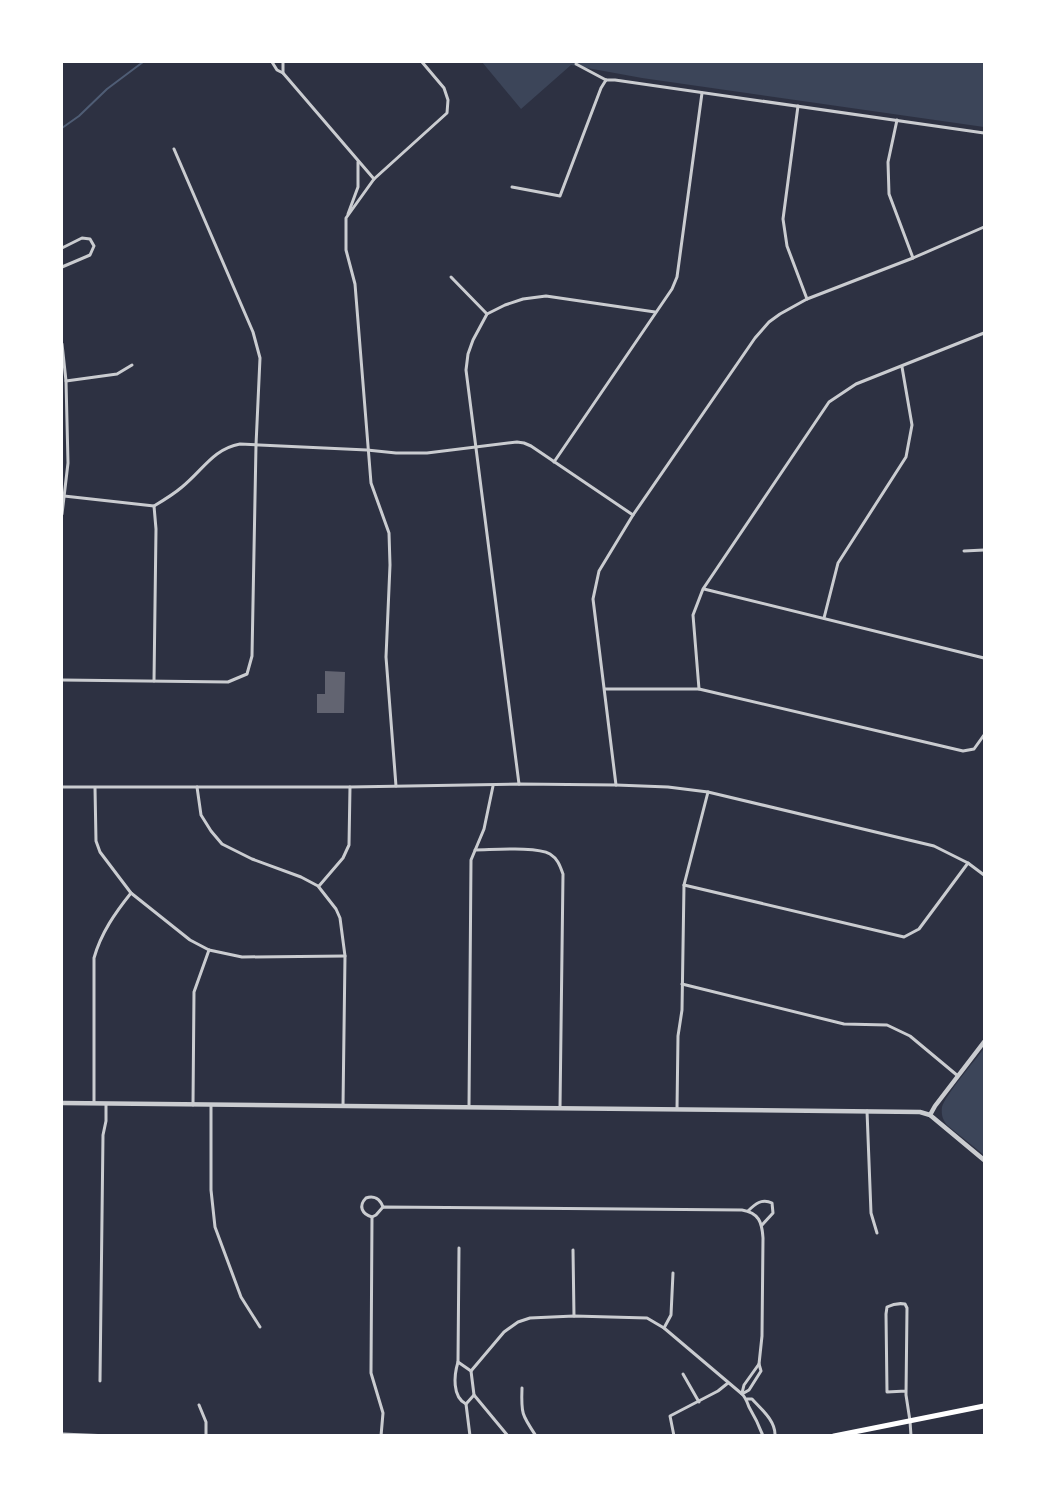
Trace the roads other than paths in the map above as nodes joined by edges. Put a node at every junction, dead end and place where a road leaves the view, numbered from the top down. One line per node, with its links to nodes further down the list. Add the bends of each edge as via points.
1 (272, 62): 5 (street)
2 (283, 62): 5 (street)
3 (422, 62): 13 (street, via 444,88 447,113)
4 (576, 64): 6 (street)
5 (284, 73): 12 (street)
6 (606, 80): 7 (street); 14 (street, via 560,196)
7 (702, 93): 8 (street); 22 (street, via 677,277)
8 (798, 106): 9 (street); 21 (street, via 783,219 787,246)
9 (897, 120): 10 (street); 18 (street, via 888,162 889,194)
10 (984, 133)
11 (174, 149): 29 (street, via 253,332 260,358)
12 (358, 161): 13 (street); 15 (street, via 358,187)
13 (374, 179): 15 (street)
14 (512, 187)
15 (346, 218): 31 (street, via 346,250 355,284)
16 (984, 227): 18 (street)
17 (62, 248): 19 (street, via 82,238 90,239 94,246 90,255)
18 (913, 258): 21 (street)
19 (62, 267)
20 (452, 277): 23 (street)
21 (807, 299): 36 (street, via 769,322 755,338)
22 (655, 312): 23 (street, via 546,296 522,299); 32 (street)
23 (487, 314): 30 (street, via 473,340 466,370)
24 (984, 333): 27 (street)
25 (62, 344): 28 (street)
26 (132, 365): 28 (street, via 117,374)
27 (903, 366): 39 (street, via 856,384 829,402); 40 (street, via 912,425 906,457 838,563)
28 (66, 381): 33 (street, via 68,463)
29 (256, 445): 31 (street); 34 (street, via 228,446); 43 (street, via 252,656 246,674 228,682)
30 (476, 447): 31 (street, via 427,453); 32 (street, via 524,443); 47 (street)
31 (367, 450): 49 (street, via 371,483 389,532 386,657)
32 (555, 462): 36 (street)
33 (64, 496): 34 (street); 35 (street)
34 (154, 506): 43 (street)
35 (62, 514)
36 (633, 515): 44 (street, via 599,571 593,599)
37 (984, 549): 38 (street)
38 (964, 551)
39 (703, 589): 40 (street); 45 (street, via 693,615)
40 (824, 619): 41 (street)
41 (984, 658)
42 (62, 680): 43 (street)
43 (154, 682)
44 (604, 689): 45 (street); 48 (street)
45 (699, 689): 46 (street, via 963,751 974,749)
46 (984, 735)
47 (519, 784): 48 (street); 50 (street)
48 (616, 785): 55 (street)
49 (396, 786): 50 (street); 53 (street)
50 (493, 786): 56 (street)
51 (62, 787): 54 (street)
52 (197, 787): 53 (street); 54 (street); 60 (street, via 201,815 222,844)
53 (350, 787): 60 (street, via 350,845)
54 (95, 788): 61 (street, via 96,841)
55 (708, 792): 57 (street, via 934,846); 59 (street)
56 (475, 850): 73 (street, via 471,860); 74 (street, via 541,850 559,863 563,874)
57 (968, 863): 58 (street); 59 (street, via 919,929 904,937)
58 (984, 875)
59 (684, 885): 64 (street)
60 (318, 886): 63 (street, via 340,918)
61 (132, 893): 62 (street); 68 (street, via 104,931 94,958)
62 (209, 951): 63 (street, via 242,957); 70 (street, via 194,992)
63 (345, 956): 72 (street)
64 (682, 984): 66 (street, via 844,1024 887,1025 910,1036); 75 (street)
65 (984, 1042): 66 (street)
66 (958, 1076): 77 (street)
67 (62, 1103): 68 (street)
68 (94, 1104): 69 (street)
69 (106, 1104): 70 (street); 94 (street)
70 (193, 1105): 71 (street)
71 (211, 1105): 72 (street); 88 (street, via 215,1227 241,1297)
72 (343, 1106): 73 (street)
73 (469, 1107): 74 (street)
74 (560, 1108): 75 (street)
75 (677, 1109): 76 (street)
76 (867, 1111): 77 (street); 83 (street, via 871,1212)
77 (930, 1115): 78 (street)
78 (984, 1160)
79 (383, 1207): 80 (street); 81 (street); 81 (street, via 375,1197 364,1200 363,1212)
80 (748, 1211): 82 (street); 82 (street, via 762,1201 772,1203 773,1214)
81 (372, 1217): 109 (street, via 371,1373 383,1413)
82 (762, 1225): 91 (street)
83 (876, 1233)
84 (459, 1248): 90 (street)
85 (573, 1250): 87 (street)
86 (673, 1273): 89 (street, via 671,1315)
87 (574, 1316): 89 (street, via 647,1318); 92 (street, via 518,1322 504,1332)
88 (260, 1327)
89 (664, 1328): 95 (street)
90 (459, 1362): 92 (street); 102 (street, via 457,1394)
91 (759, 1364): 98 (street, via 744,1384); 98 (street, via 759,1376)
92 (471, 1371): 99 (street)
93 (683, 1374): 101 (street)
94 (100, 1381)
95 (728, 1383): 98 (street); 101 (street)
96 (522, 1388): 112 (street, via 523,1417)
97 (906, 1391): 97 (street, via 887,1392 886,1314 887,1306 891,1305 905,1304 908,1308); 105 (street)
98 (742, 1394): 100 (street)
99 (474, 1395): 102 (street); 111 (street)
100 (747, 1399): 114 (street); 115 (street, via 767,1414)
101 (699, 1402): 113 (street, via 670,1416)
102 (466, 1404): 110 (street)
103 (199, 1405): 108 (street, via 206,1422)
104 (984, 1406): 105 (main road)
105 (910, 1421): 116 (main road); 117 (street)
106 (62, 1434): 107 (street)
107 (110, 1436)
108 (206, 1436)
109 (381, 1436)
110 (470, 1436)
111 (508, 1436)
112 (536, 1436)
113 (674, 1436)
114 (763, 1436)
115 (775, 1436)
116 (834, 1436)
117 (911, 1436)

